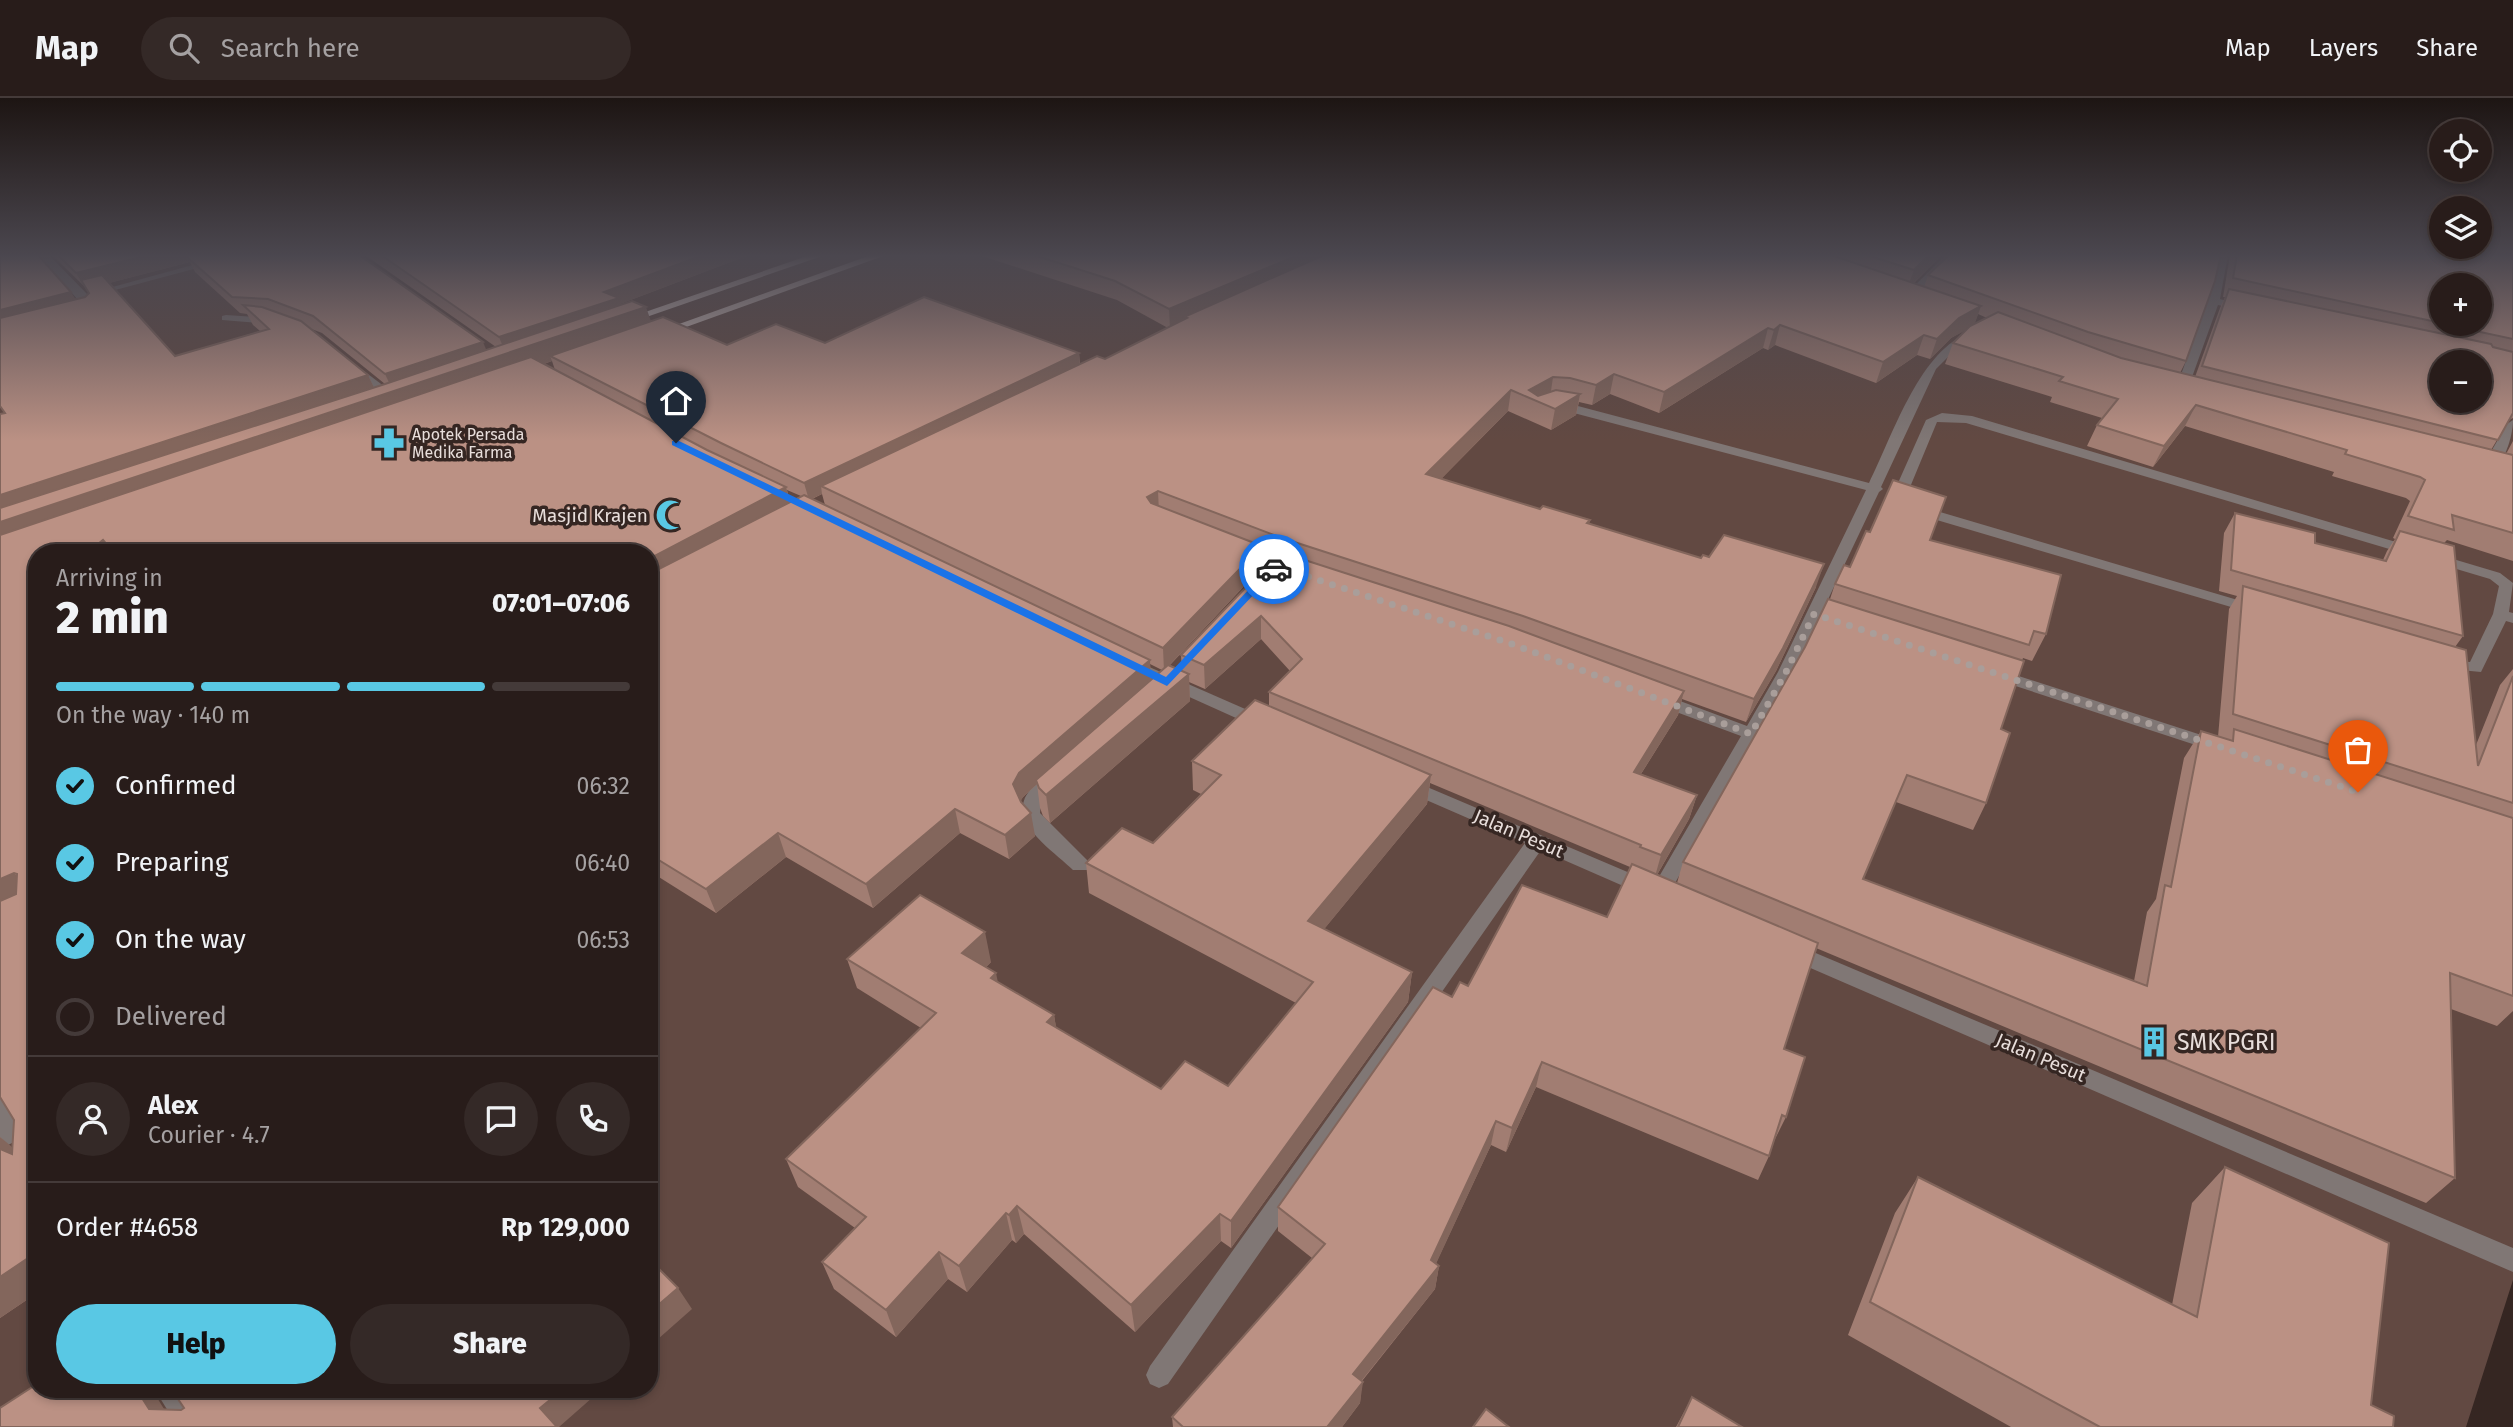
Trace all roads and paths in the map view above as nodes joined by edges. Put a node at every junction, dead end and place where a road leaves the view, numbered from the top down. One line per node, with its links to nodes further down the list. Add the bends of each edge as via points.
1 (637, 317): 6 (main road)
2 (704, 317): 8 (main road)
3 (2208, 317): 11 (street)
4 (226, 318): 5 (street)
5 (285, 324)
6 (614, 325)
7 (1980, 330): 17 (street, via 1957,342 1931,369)
8 (644, 338)
9 (345, 360): 13 (street)
10 (2168, 387): 11 (street)
11 (2181, 391): 12 (street)
12 (2194, 394)
13 (394, 399)
14 (1543, 407): 17 (street, via 1566,405)
15 (2513, 424): 16 (street)
16 (2488, 469)
17 (1876, 489): 20 (street)
18 (1229, 547): 19 (street, via 1272,571)
19 (1311, 578)
20 (1814, 614): 23 (street); 29 (street)
21 (2273, 615): 22 (street, via 1908,507 1901,492 1932,420 1967,419 2495,576 2507,585)
22 (2507, 616): 25 (street, via 2475,668)
23 (1854, 627)
24 (1120, 659): 28 (street)
25 (2431, 660)
26 (1972, 666): 30 (street)
27 (1646, 694): 29 (street)
28 (1278, 730)
29 (1751, 734): 33 (street, Jalan Pesut, via 1666,896)
30 (2236, 752)
31 (1069, 768): 34 (street, via 1028,807 1032,820)
32 (1389, 778): 33 (street, Jalan Pesut)
33 (1537, 841): 40 (street)
34 (1080, 865)
35 (1774, 943): 39 (street, Jalan Pesut)
36 (0, 1102): 37 (street)
37 (8, 1134): 38 (street)
38 (28, 1155)
39 (2513, 1260)
40 (1159, 1375)
41 (174, 1398): 42 (street)
42 (194, 1427)

